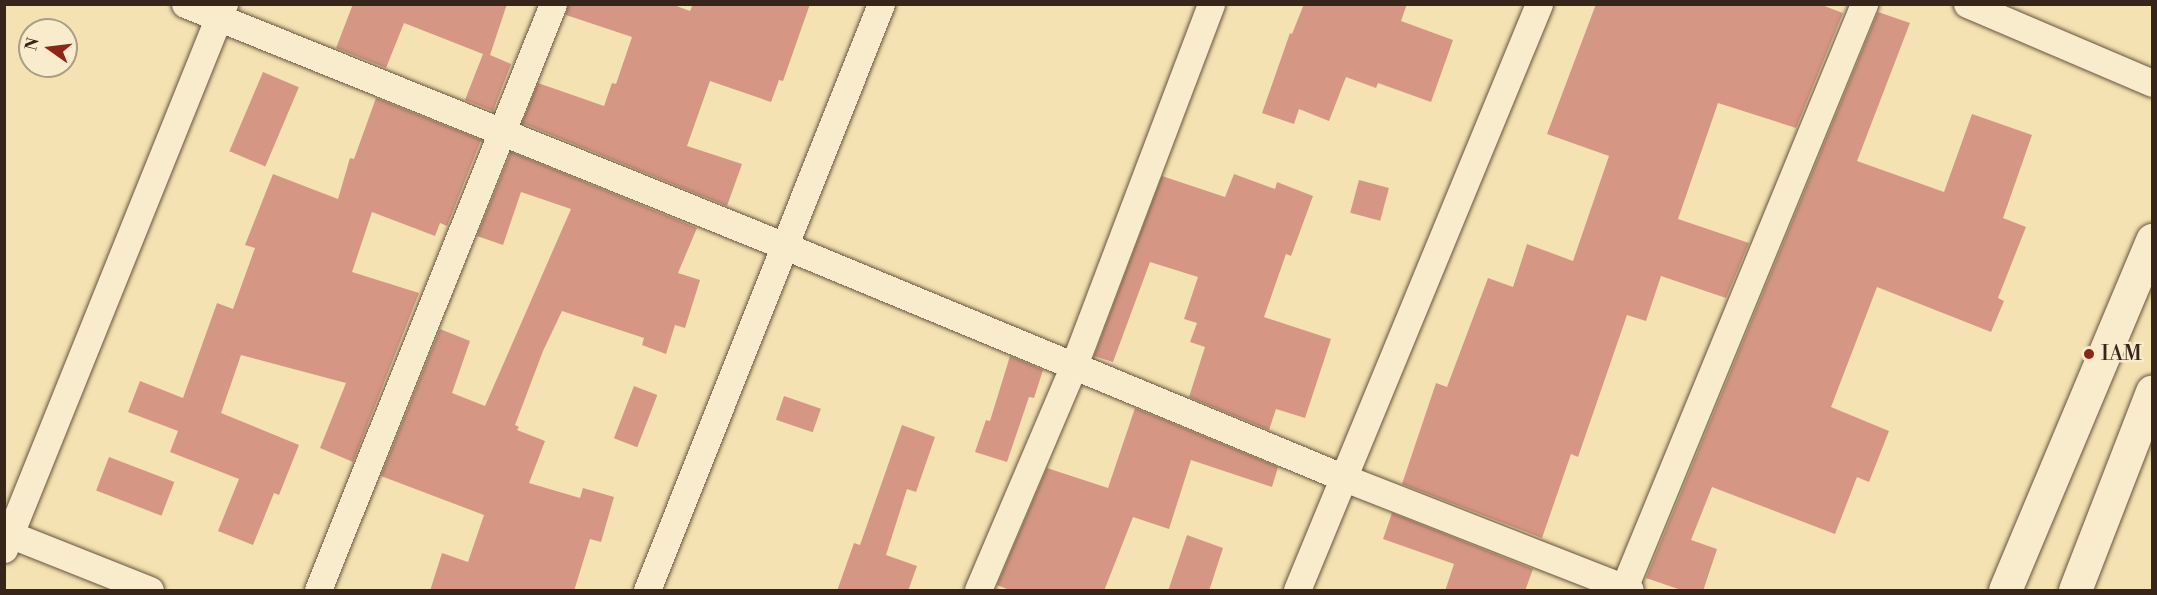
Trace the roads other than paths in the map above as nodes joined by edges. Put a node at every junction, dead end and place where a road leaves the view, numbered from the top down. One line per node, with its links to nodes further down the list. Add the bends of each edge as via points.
1 (185, 4): 8 (street)
2 (554, 4): 10 (street)
3 (881, 4): 12 (street)
4 (1211, 4): 13 (street)
5 (1539, 4): 15 (street)
6 (1864, 4): 17 (street)
7 (1967, 4): 9 (street)
8 (221, 11): 10 (street); 16 (street)
9 (2152, 83)
10 (503, 133): 12 (street); 19 (street)
11 (2152, 240): 23 (main road)
12 (785, 246): 13 (street); 20 (street)
13 (1074, 365): 15 (street); 21 (street)
14 (2152, 391): 24 (main road)
15 (1342, 477): 17 (street); 22 (street)
16 (6, 538): 18 (street)
17 (1626, 590)
18 (150, 591)
19 (318, 591)
20 (647, 591)
21 (978, 591)
22 (1297, 591)
23 (2006, 591)
24 (2075, 591)

